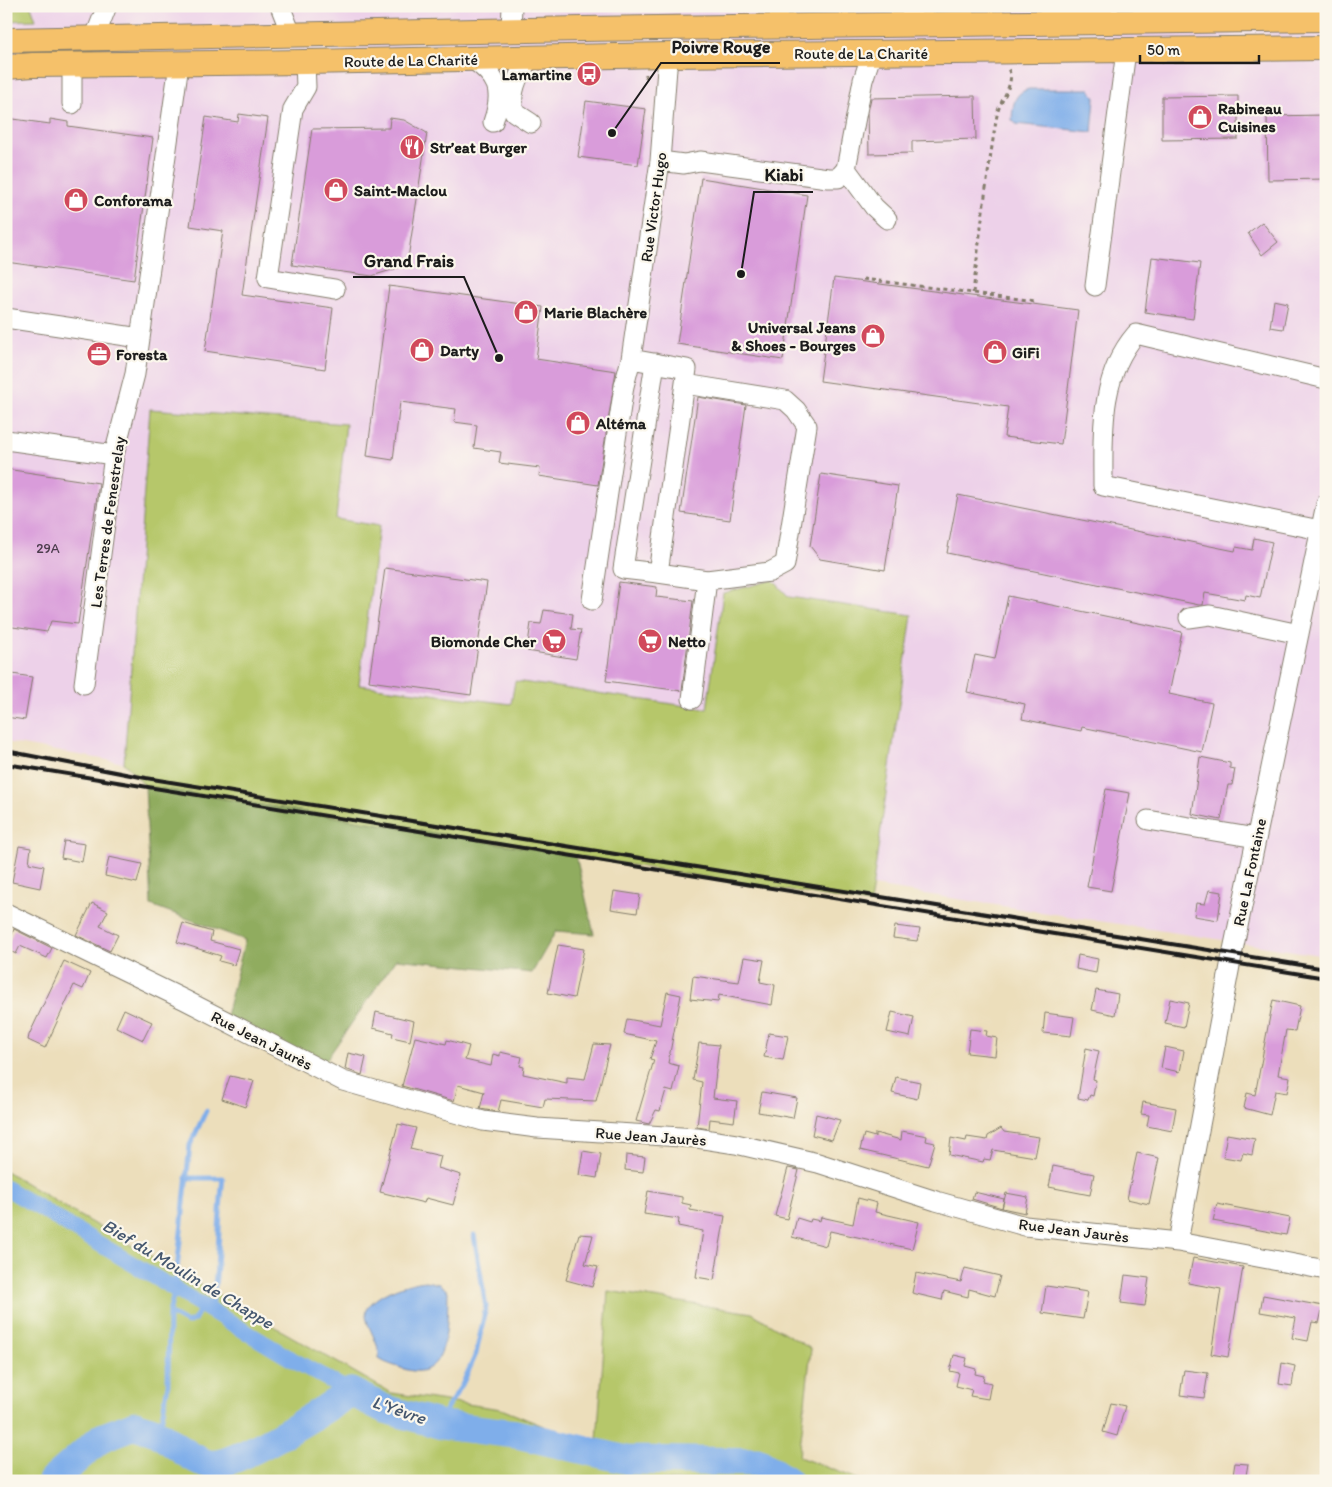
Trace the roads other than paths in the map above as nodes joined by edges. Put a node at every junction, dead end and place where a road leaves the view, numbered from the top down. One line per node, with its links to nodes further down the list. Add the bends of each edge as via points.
1 (107, 6): 10 (street)
2 (280, 6): 9 (street)
3 (512, 6): 8 (street)
4 (1101, 14): 5 (main road, Route de La Charité); 6 (main road, Route de La Charité)
5 (1215, 14): 7 (main road, Route de La Charité)
6 (912, 16): 8 (main road, Route de La Charité)
7 (1326, 19)
8 (511, 30): 9 (main road, Route de La Charité)
9 (292, 36): 10 (main road, Route de La Charité)
10 (94, 39): 11 (main road, Route de La Charité)
11 (6, 40)
12 (1326, 48): 13 (main road, Route de La Charité)
13 (1126, 51): 14 (main road, Route de La Charité); 28 (street)
14 (872, 53): 15 (main road, Route de La Charité); 26 (street, via 863,80)
15 (668, 55): 17 (main road, Route de La Charité); 25 (street, Rue Victor Hugo)
16 (472, 58): 17 (main road, Route de La Charité); 18 (main road, Route de La Charité); 23 (street, via 488,70 498,86 498,105)
17 (530, 58): 24 (street, via 518,75 512,106 514,112)
18 (306, 62): 20 (main road, Route de La Charité); 29 (street, via 306,87 293,110 268,278)
19 (72, 64): 20 (main road, Route de La Charité); 21 (main road, Route de La Charité); 22 (street)
20 (179, 64): 31 (street, Les Terres de Fenestrelay)
21 (6, 67)
22 (72, 104)
23 (493, 122)
24 (531, 124)
25 (660, 161): 26 (street, via 684,164 700,161 828,178 838,178); 32 (street, Rue Victor Hugo)
26 (846, 169): 27 (street)
27 (887, 219)
28 (1095, 286)
29 (335, 289)
30 (6, 318): 31 (street)
31 (140, 338): 37 (street, Les Terres de Fenestrelay, via 135,374)
32 (631, 359): 33 (street); 42 (street, Rue Victor Hugo, via 624,386)
33 (655, 363): 35 (street, via 687,369); 40 (street, via 622,568)
34 (1326, 379): 39 (street, via 1136,334 1114,370 1106,402 1103,439 1104,486)
35 (685, 384): 40 (street); 41 (street, via 785,400 807,426 785,564 770,572)
36 (6, 440): 37 (street)
37 (114, 455): 45 (street, Les Terres de Fenestrelay)
38 (1326, 504): 39 (street, Rue La Fontaine)
39 (1320, 530): 44 (street, Rue La Fontaine)
40 (658, 573): 41 (street)
41 (707, 580): 46 (street)
42 (592, 600)
43 (1189, 618): 44 (street, via 1210,615)
44 (1299, 634): 48 (street, Rue La Fontaine)
45 (84, 684)
46 (692, 699)
47 (1148, 820): 48 (street)
48 (1256, 838): 50 (street, Rue La Fontaine)
49 (6, 913): 50 (street, Rue Jean Jaurès, via 342,1081 426,1106 501,1124 697,1138 736,1144 818,1163 1025,1226)
50 (1178, 1242): 51 (street, Rue Jean Jaurès)
51 (1326, 1270)

